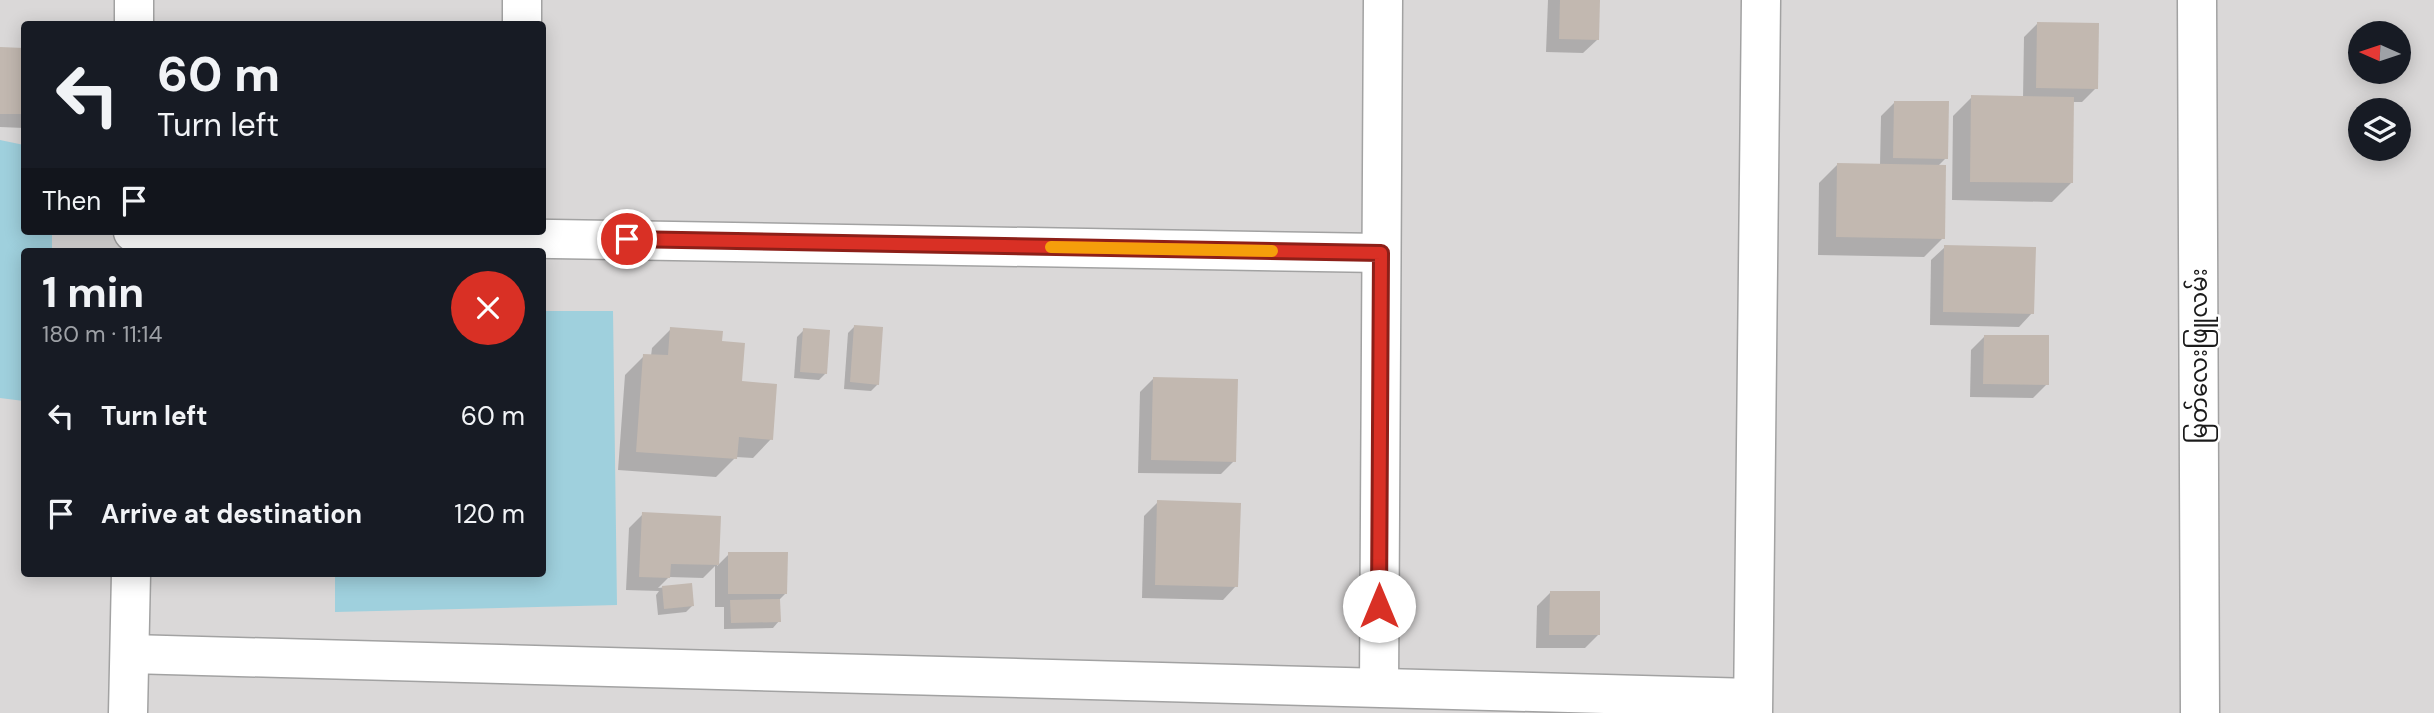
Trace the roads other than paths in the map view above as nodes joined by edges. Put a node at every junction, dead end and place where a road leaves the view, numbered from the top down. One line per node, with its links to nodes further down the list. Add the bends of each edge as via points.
1 (134, 0): 6 (street)
2 (522, 0): 7 (street)
3 (1383, 0): 9 (street)
4 (1761, 0): 13 (street)
5 (2197, 0): 15 (street, မြတ်လေးဖြူလမ်း)
6 (134, 21)
7 (522, 21)
8 (546, 235): 9 (street)
9 (1381, 253): 12 (street)
10 (131, 577): 11 (street)
11 (130, 654): 12 (street); 14 (street)
12 (1379, 687): 13 (street)
13 (1752, 706)
14 (128, 713)
15 (2200, 713)

